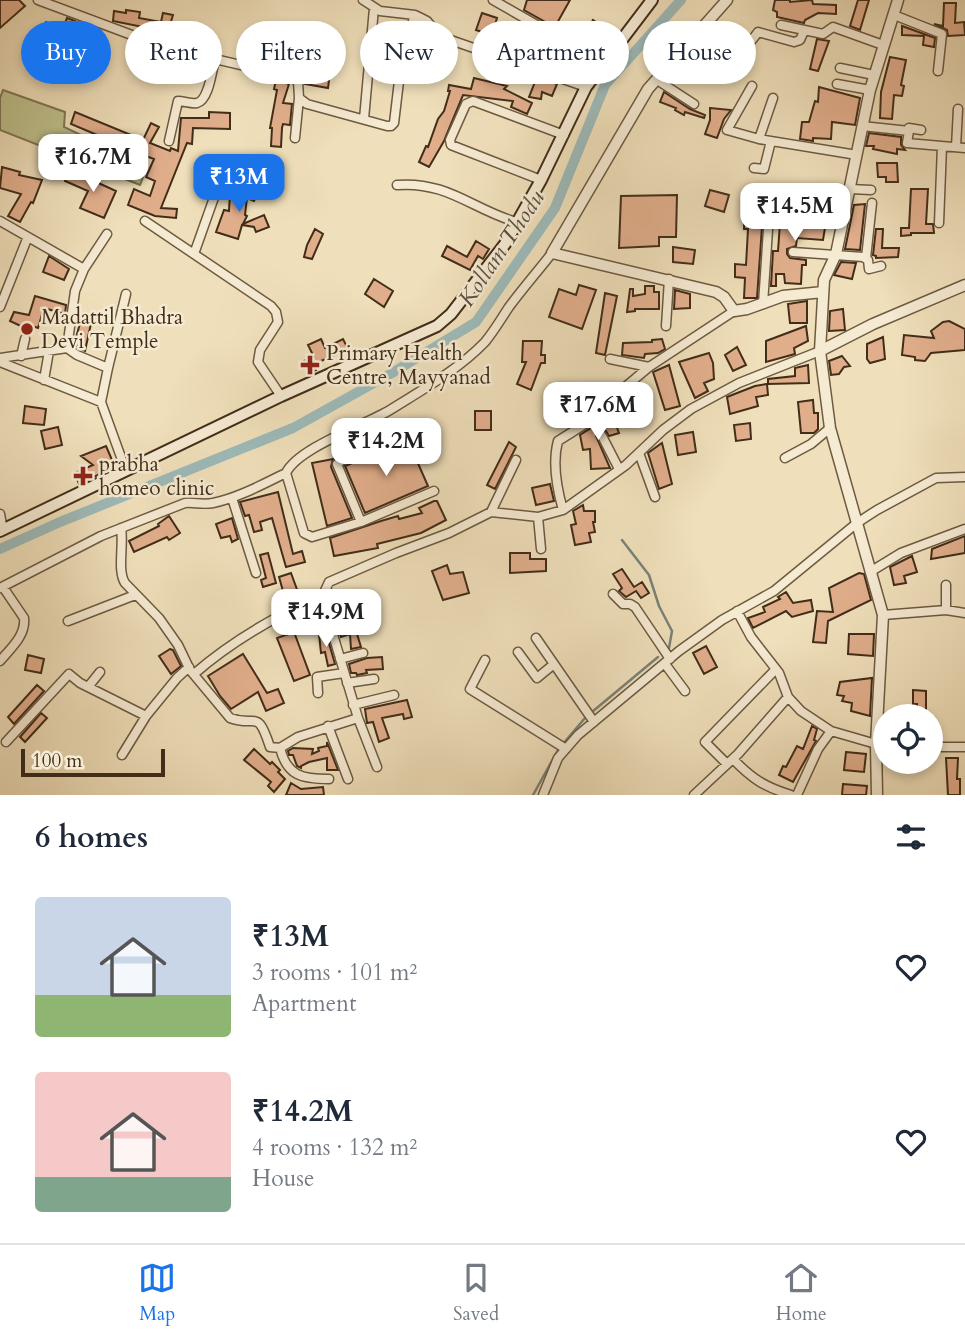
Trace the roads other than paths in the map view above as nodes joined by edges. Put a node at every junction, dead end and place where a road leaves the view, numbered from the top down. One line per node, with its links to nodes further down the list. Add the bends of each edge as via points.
1 (38, 0): 15 (street)
2 (363, 0): 7 (street)
3 (493, 0): 10 (street)
4 (652, 0): 13 (main road)
5 (727, 0): 11 (street)
6 (898, 0): 9 (street)
7 (374, 8): 8 (street); 34 (street)
8 (415, 15): 28 (street, via 439,36); 34 (street, via 402,56 394,123 387,126)
9 (894, 15): 17 (street); 19 (street, via 942,34)
10 (530, 21)
11 (708, 21)
12 (781, 25): 14 (street)
13 (629, 30)
14 (804, 31): 16 (street, via 794,42); 17 (street, via 826,33 833,27)
15 (125, 34)
16 (756, 34)
17 (883, 45): 20 (street)
18 (840, 68): 20 (street)
19 (938, 71)
20 (874, 75): 29 (street)
21 (837, 83): 29 (street)
22 (208, 84): 41 (street, via 200,102 178,101)
23 (298, 84): 30 (street)
24 (588, 84): 28 (main road)
25 (653, 84): 60 (street)
26 (663, 84): 32 (street)
27 (751, 86): 40 (street, via 727,130)
28 (586, 87): 38 (main road)
29 (870, 90): 35 (street)
30 (299, 98): 34 (street); 39 (street)
31 (774, 98): 40 (street)
32 (694, 104)
33 (958, 108): 44 (street)
34 (364, 119)
35 (862, 126): 37 (street); 45 (street)
36 (921, 130): 37 (street)
37 (909, 131): 43 (street, via 908,143)
38 (564, 135): 47 (main road); 47 (street, via 473,101 466,104 451,145)
39 (295, 138)
40 (759, 139): 42 (street)
41 (169, 141)
42 (771, 141): 45 (street); 46 (street, via 764,169)
43 (942, 146): 44 (street); 57 (street)
44 (961, 147)
45 (857, 155): 49 (street)
46 (754, 168)
47 (541, 180): 56 (main road)
48 (397, 185): 56 (street, via 451,192)
49 (850, 189): 51 (street); 63 (street)
50 (267, 190): 62 (street, via 222,175)
51 (871, 190)
52 (770, 200): 71 (street)
53 (872, 203): 64 (street)
54 (0, 221): 59 (street)
55 (145, 221): 62 (street)
56 (519, 223): 85 (main road, via 486,272 437,326)
57 (939, 223)
58 (107, 234): 66 (street)
59 (27, 239): 66 (street); 72 (street)
60 (552, 253): 67 (street); 89 (street, via 483,344 441,378)
61 (793, 253): 63 (street)
62 (194, 254): 85 (street, via 276,312 278,322 260,350 258,362)
63 (836, 254): 64 (street); 69 (street, via 824,280)
64 (866, 258): 65 (street, via 870,269)
65 (881, 266)
66 (84, 269): 76 (street, via 75,290)
67 (669, 279): 73 (street, via 716,292); 74 (street)
68 (965, 285): 78 (street)
69 (824, 292): 71 (street, via 791,294); 78 (street)
70 (126, 294): 83 (street)
71 (763, 304): 73 (street)
72 (0, 307)
73 (734, 312): 82 (street)
74 (666, 326)
75 (25, 339): 79 (street)
76 (67, 348): 77 (street); 83 (street)
77 (49, 351): 79 (street); 84 (street)
78 (820, 351): 87 (street); 91 (street, via 738,383 691,409)
79 (21, 356): 81 (street)
80 (610, 359): 82 (street)
81 (0, 360): 84 (street)
82 (649, 366): 102 (street, via 596,417 558,441 556,477)
83 (108, 368): 86 (street)
84 (44, 380): 86 (street)
85 (282, 396): 96 (main road)
86 (101, 402): 96 (street)
87 (830, 428): 93 (street); 107 (street)
88 (602, 436): 95 (street)
89 (338, 437): 92 (street); 97 (street, via 315,447)
90 (387, 443): 92 (street)
91 (639, 453): 95 (street); 100 (street)
92 (348, 456): 106 (street, via 337,464)
93 (785, 458)
94 (516, 460): 103 (street)
95 (619, 469): 102 (street)
96 (126, 471): 110 (main road)
97 (286, 473): 101 (street); 106 (street, via 307,536)
98 (965, 477): 107 (street, via 936,478)
99 (435, 491): 106 (street)
100 (655, 497)
101 (232, 498): 108 (street, via 210,504 185,503); 113 (street)
102 (563, 510): 105 (street)
103 (491, 512): 105 (street); 118 (street, via 333,580)
104 (0, 514): 110 (street)
105 (538, 517): 111 (street)
106 (361, 522)
107 (857, 523): 112 (street); 120 (street, via 774,590)
108 (121, 528): 115 (street); 117 (street, via 121,578)
109 (965, 529): 112 (street, via 901,553)
110 (3, 530)
111 (541, 549)
112 (870, 572): 122 (street)
113 (256, 573)
114 (946, 584): 119 (street)
115 (2, 588): 129 (street, via 25,624 22,635)
116 (613, 594): 130 (street, via 623,604 635,607)
117 (135, 595): 123 (street); 133 (street, via 159,618)
118 (323, 595): 127 (street); 133 (street, via 250,631)
119 (946, 610): 121 (street); 122 (street)
120 (737, 611): 130 (street); 132 (street)
121 (965, 612)
122 (883, 615): 143 (street)
123 (68, 621)
124 (536, 638): 131 (street)
125 (518, 652): 131 (street, via 537,678)
126 (363, 653): 127 (street)
127 (340, 659): 135 (street)
128 (485, 660): 155 (street, via 470,689)
129 (0, 661)
130 (667, 661): 139 (street); 147 (street)
131 (554, 664): 147 (street)
132 (776, 669): 142 (street); 157 (street, via 705,743)
133 (192, 671): 145 (street, via 177,678); 154 (street, via 230,718 255,720 270,747)
134 (100, 672): 138 (street)
135 (344, 673): 137 (street); 140 (street, via 317,677)
136 (374, 679): 137 (street)
137 (347, 683): 144 (street)
138 (88, 687): 145 (street); 150 (street, via 69,674)
139 (685, 691)
140 (318, 693)
141 (394, 695): 144 (street)
142 (788, 697): 149 (street); 157 (street)
143 (882, 704)
144 (353, 705): 146 (street)
145 (146, 716): 156 (street)
146 (358, 718): 148 (street); 158 (street)
147 (594, 722): 155 (street)
148 (328, 726): 154 (street); 161 (street)
149 (831, 731): 151 (street); 165 (street)
150 (6, 742)
151 (873, 743)
152 (943, 747): 153 (street)
153 (965, 747)
154 (280, 748): 160 (street, via 291,771 305,778)
155 (566, 749): 162 (street)
156 (122, 755)
157 (730, 762): 163 (street); 164 (street, via 772,789)
158 (377, 767)
159 (879, 774): 166 (street)
160 (329, 779)
161 (348, 779)
162 (543, 795)
163 (694, 795)
164 (791, 795)
165 (797, 795)
166 (877, 795)

